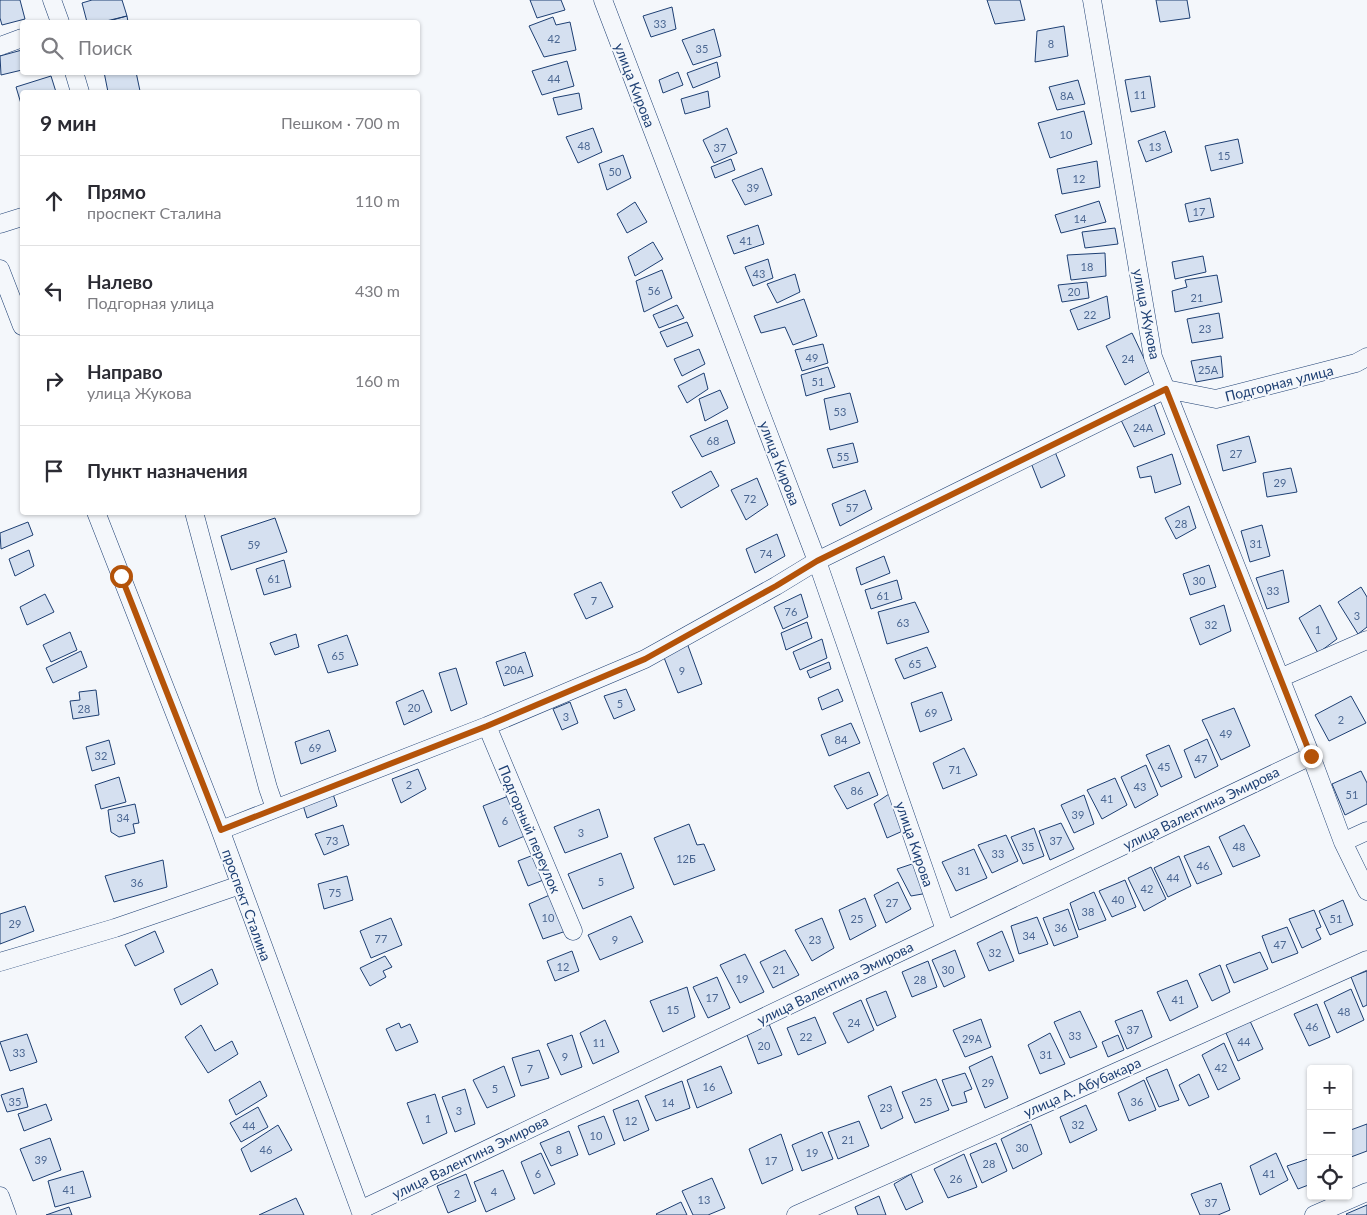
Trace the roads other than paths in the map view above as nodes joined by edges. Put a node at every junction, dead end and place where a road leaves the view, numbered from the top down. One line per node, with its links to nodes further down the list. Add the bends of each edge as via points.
1 (52, 0): 4 (street)
2 (603, 0): 17 (street, улица Кирова)
3 (1092, 0): 14 (street, улица Жукова, via 1153,357)
4 (59, 20)
5 (20, 39): 6 (street)
6 (0, 46)
7 (75, 75): 8 (street)
8 (79, 90)
9 (20, 218): 10 (street)
10 (0, 224)
11 (0, 268): 12 (street)
12 (20, 321)
13 (1367, 357): 14 (street, Подгорная улица, via 1356,363 1216,399)
14 (1166, 389): 17 (street); 19 (street, улица Жукова)
15 (97, 515): 23 (street, проспект Сталина)
16 (195, 515): 22 (street)
17 (817, 561): 20 (street, via 645,659); 28 (street, улица Кирова)
18 (1367, 640): 19 (street)
19 (1280, 678): 21 (street, улица Жукова)
20 (487, 726): 22 (street); 29 (street, Подгорный переулок)
21 (1311, 756): 25 (street, улица Жукова); 28 (street, улица Валентина Эмирова)
22 (275, 808): 23 (street, via 221,830)
23 (217, 820): 26 (street, проспект Сталина)
24 (1367, 831): 25 (street)
25 (1342, 842): 27 (street, улица Жукова)
26 (240, 885): 31 (street, via 115,928); 34 (street, проспект Сталина)
27 (1367, 891)
28 (945, 930): 34 (street, улица Валентина Эмирова)
29 (573, 931)
30 (1367, 960): 36 (street, улица А. Абубакара)
31 (0, 962)
32 (1367, 1192): 37 (street)
33 (0, 1196): 35 (street)
34 (361, 1212)
35 (7, 1215)
36 (796, 1215)
37 (1314, 1215)

